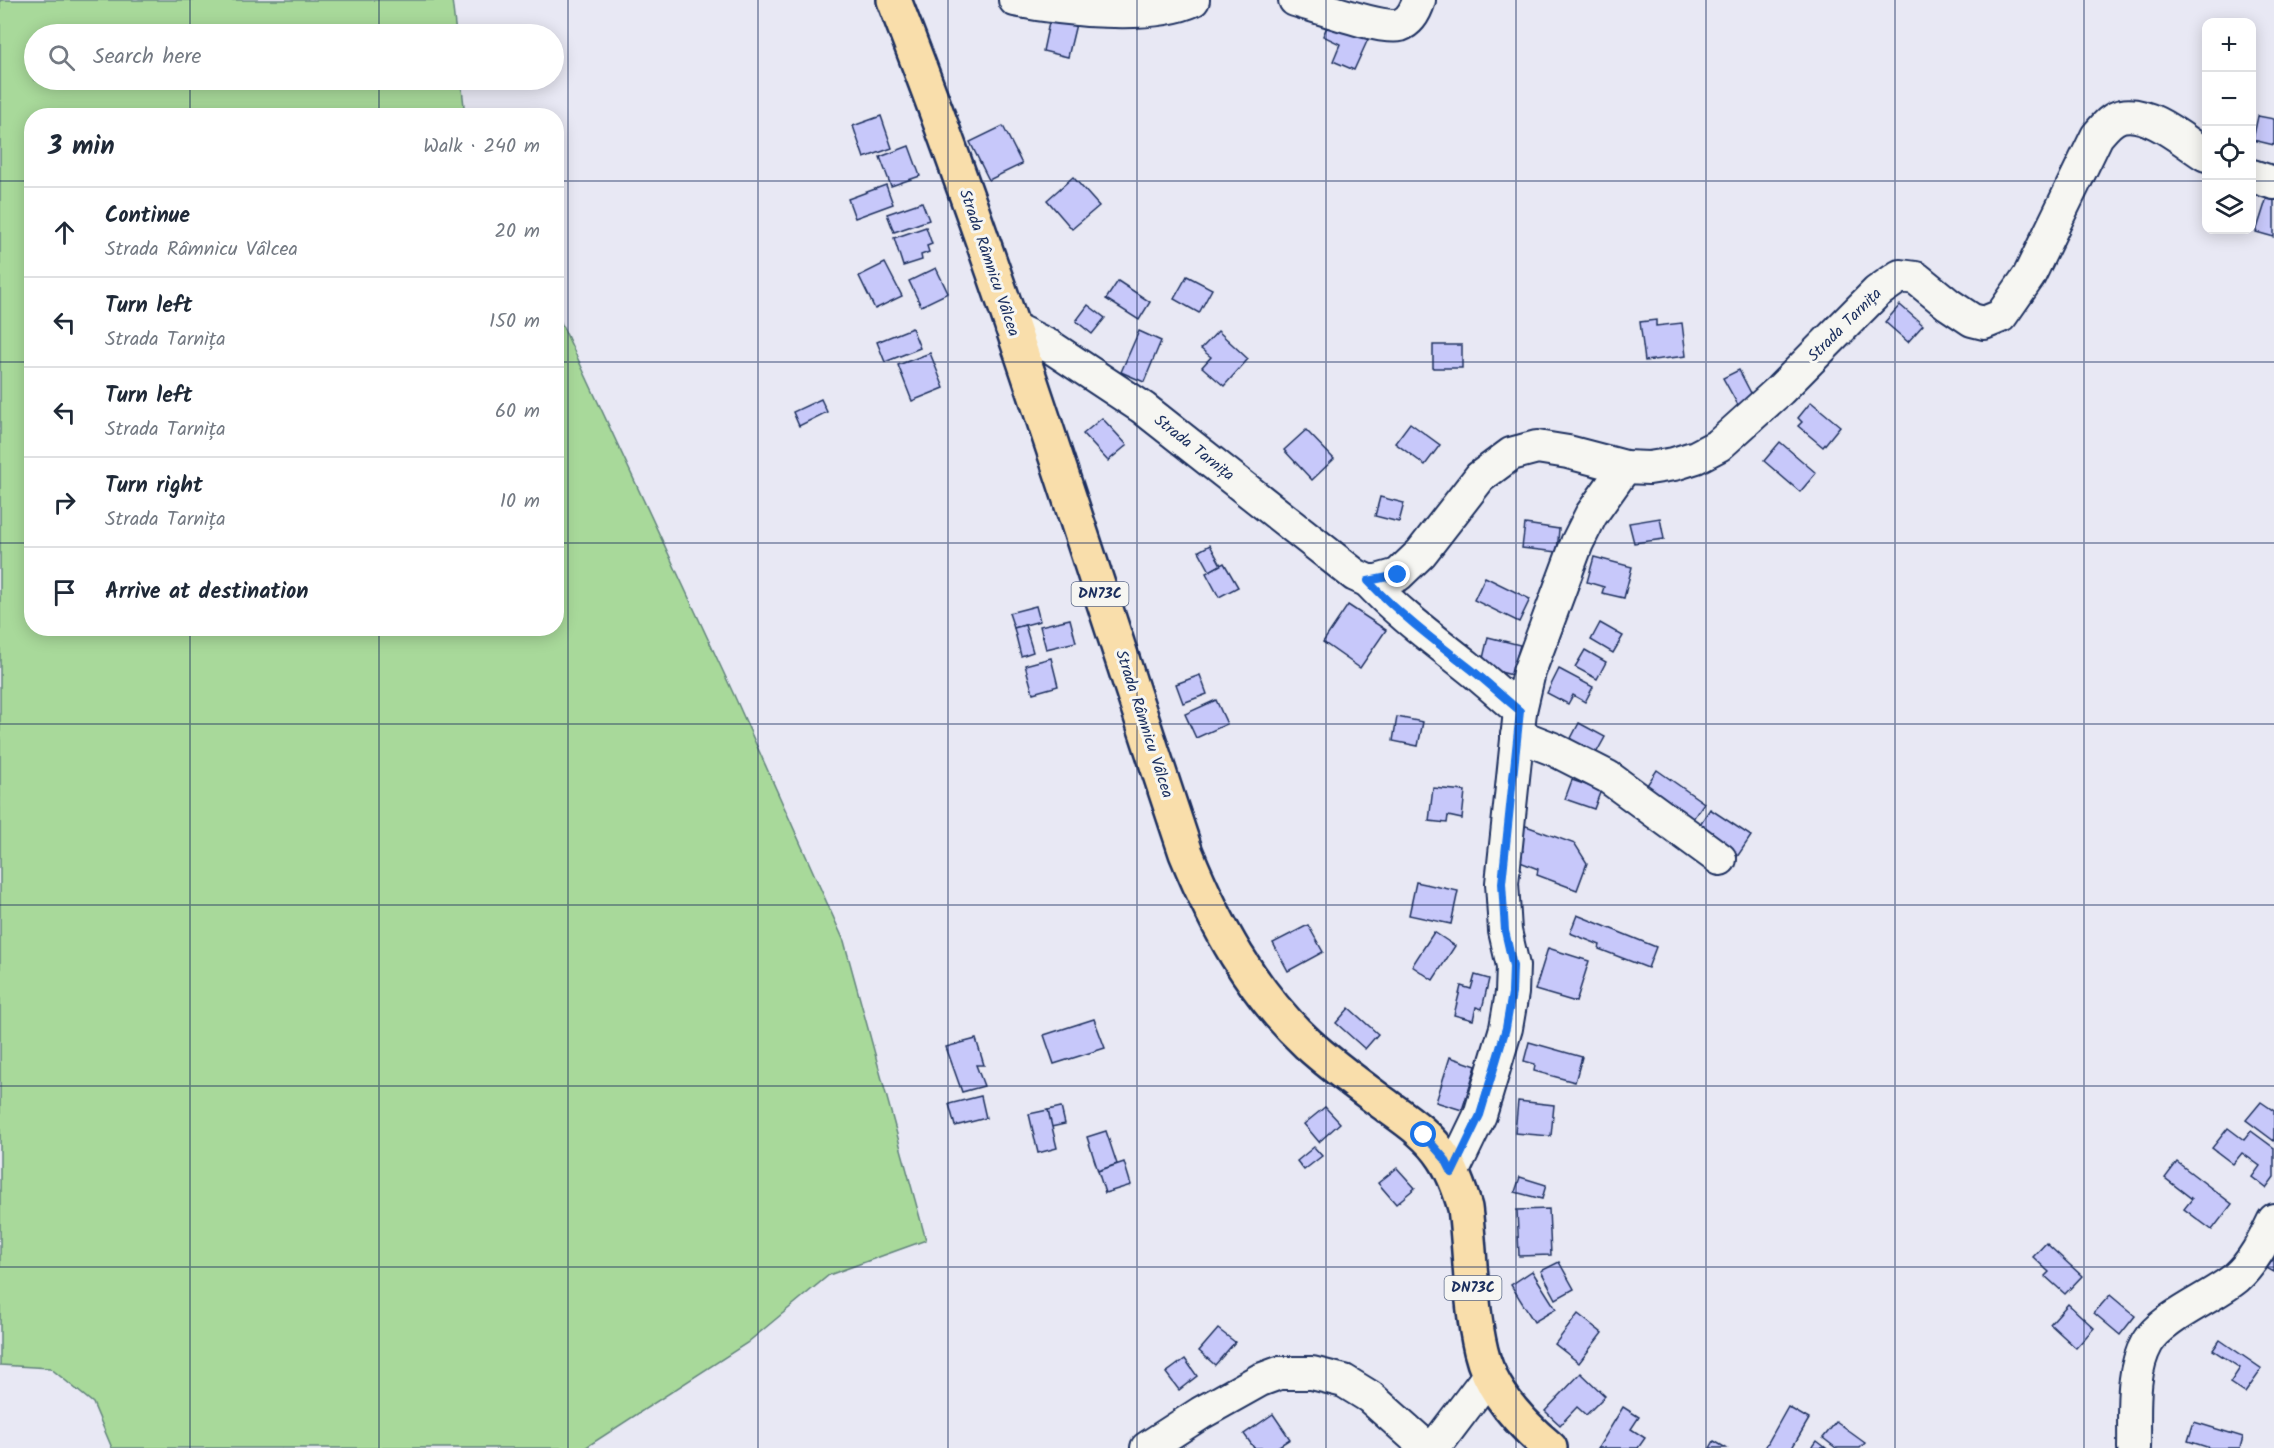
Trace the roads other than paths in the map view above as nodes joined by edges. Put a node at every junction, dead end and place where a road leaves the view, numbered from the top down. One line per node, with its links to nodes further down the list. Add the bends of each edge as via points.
1 (894, 0): 9 (main road, Strada Râmnicu Vâlcea / DN73C)
2 (1015, 0): 3 (street, via 1075,9 1132,11)
3 (1193, 0)
4 (1295, 0): 5 (street, via 1382,25 1400,25 1416,12)
5 (1419, 0)
6 (2202, 152): 10 (street, Strada Tarnița, via 2154,121 2134,115 2114,119 2097,136 2029,276 2001,316 1984,323 1972,320 1916,278 1900,276 1877,292 1719,445 1674,464)
7 (2256, 177): 8 (street)
8 (2274, 183)
9 (1012, 328): 11 (street, Strada Tarnița, via 1051,346 1143,408 1355,576); 14 (main road, Strada Râmnicu Vâlcea / DN73C, via 1186,852 1220,929 1246,972 1282,1018 1308,1044 1424,1135)
10 (1625, 468): 11 (street, Strada Tarnița, via 1537,447 1511,454 1480,477 1421,553 1398,575); 12 (street, via 1591,515 1577,543 1529,672)
11 (1368, 581): 12 (street, Strada Tarnița, via 1409,621 1469,667)
12 (1519, 723): 13 (street, Strada Tarnița, via 1553,749 1608,777); 14 (street, via 1502,883 1505,931 1513,966 1512,993 1506,1028 1480,1115)
13 (1720, 859)
14 (1452, 1173): 16 (main road, Strada Râmnicu Vâlcea / DN73C, via 1465,1209 1477,1329)
15 (2274, 1220): 21 (street, via 2252,1260 2236,1277 2161,1328 2147,1343 2138,1370)
16 (1490, 1374): 19 (street); 20 (main road, Strada Râmnicu Vâlcea / DN73C, via 1514,1412)
17 (1147, 1448): 18 (street, via 1201,1413 1279,1373 1312,1373 1344,1381 1370,1397)
18 (1427, 1448)
19 (1434, 1448)
20 (1550, 1448)
21 (2134, 1448)

